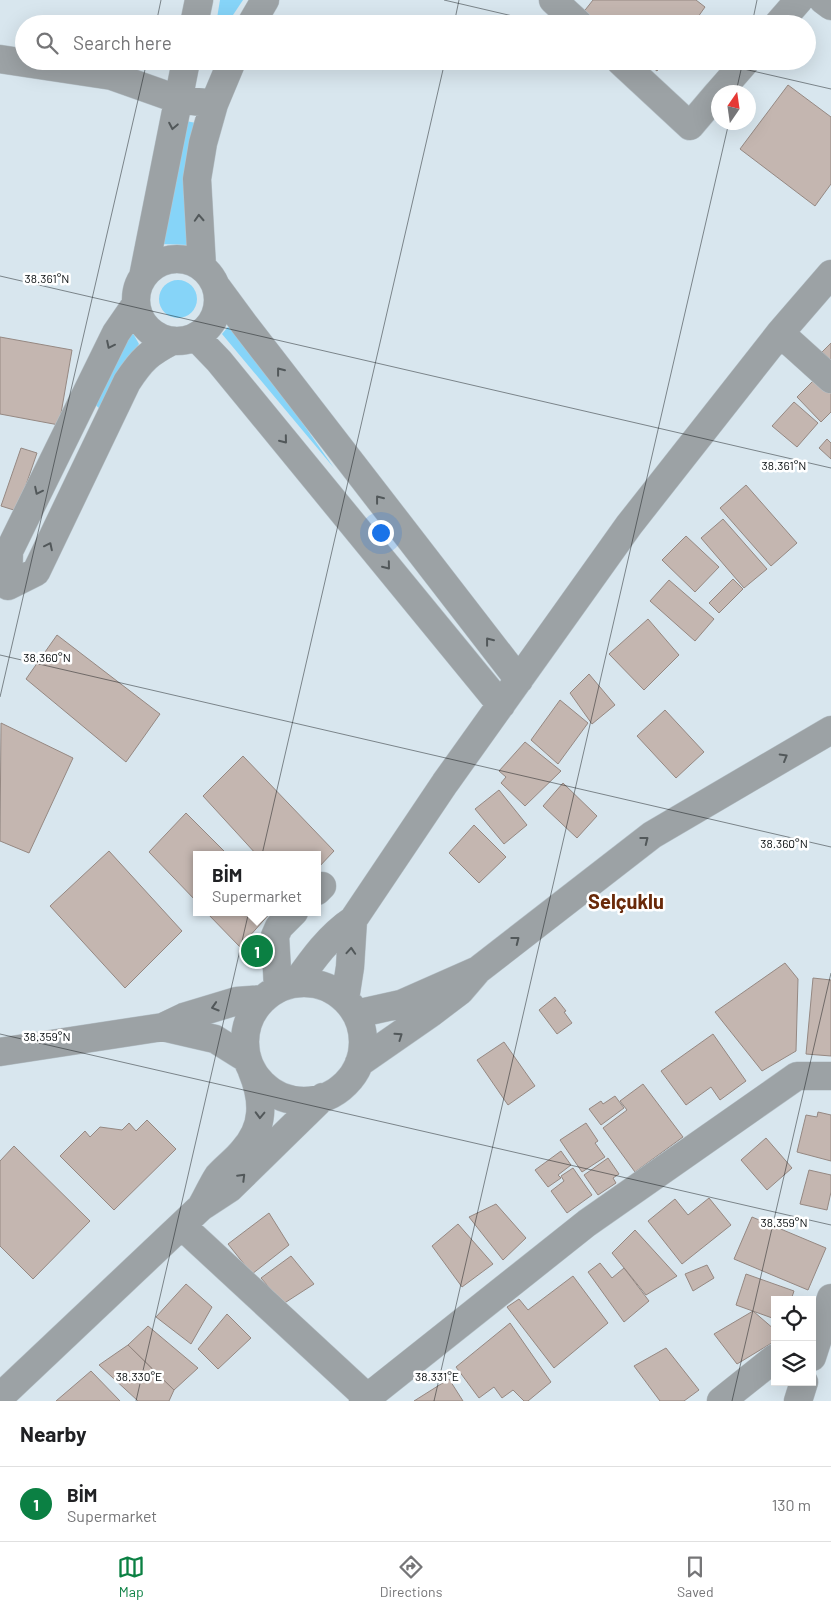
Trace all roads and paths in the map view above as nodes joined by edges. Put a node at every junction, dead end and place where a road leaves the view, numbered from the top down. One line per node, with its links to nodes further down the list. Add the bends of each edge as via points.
1 (199, 0): 7 (street)
2 (265, 0): 8 (street)
3 (553, 0): 9 (street)
4 (799, 0): 10 (street)
5 (823, 0): 6 (street)
6 (831, 6)
7 (196, 15)
8 (257, 15)
9 (569, 15)
10 (786, 15)
11 (0, 59): 12 (street)
12 (15, 61)
13 (72, 70): 19 (street, via 112,76)
14 (184, 70): 19 (street)
15 (228, 70): 21 (street)
16 (630, 70): 20 (street, via 690,126)
17 (738, 70): 18 (street)
18 (726, 85)
19 (178, 100): 21 (street); 24 (street, one-way to 24)
20 (711, 102)
21 (214, 104): 23 (street, one-way to 21, via 197,179 202,143)
22 (831, 274): 26 (street)
23 (209, 276): 24 (street, via 191,261 178,258 152,267); 27 (street, via 219,298 218,309 206,330); 30 (street, one-way to 23)
24 (143, 277): 25 (street, via 137,290)
25 (136, 304): 27 (street, via 140,317 159,337); 29 (street, one-way to 29, via 116,333 8,551)
26 (780, 333): 28 (street); 30 (street, via 629,525)
27 (184, 339): 29 (street, one-way to 27, via 36,572 139,364 151,352); 31 (street, one-way to 31, via 219,361)
28 (831, 379)
29 (4, 594)
30 (519, 680): 31 (street)
31 (501, 705): 34 (street)
32 (831, 730): 35 (street, one-way to 32, via 652,835)
33 (290, 916): 36 (street, via 275,936)
34 (353, 920): 36 (street, via 340,928 314,958); 37 (street, one-way to 34)
35 (478, 970): 37 (street, via 402,1004); 41 (street, one-way to 35, via 460,990)
36 (279, 990): 37 (street, via 314,983 330,989); 38 (street, one-way to 38, via 184,1017); 40 (street, via 253,1012 245,1043)
37 (350, 1007): 41 (street, via 362,1030)
38 (163, 1027): 39 (street); 40 (street, via 215,1039)
39 (0, 1052)
40 (249, 1063): 43 (street, via 260,1082 274,1092 306,1100); 44 (street, one-way to 44, via 259,1087 260,1121 256,1134 218,1177)
41 (359, 1063): 43 (street, via 338,1090)
42 (831, 1076): 51 (street, via 797,1076 587,1223)
43 (323, 1097): 44 (street, one-way to 43, via 230,1188)
44 (201, 1207): 45 (street)
45 (182, 1226): 50 (street); 51 (street)
46 (825, 1315): 47 (street)
47 (816, 1344)
48 (771, 1361): 52 (street)
49 (803, 1386): 53 (street)
50 (0, 1398)
51 (367, 1400)
52 (721, 1401)
53 (798, 1401)

